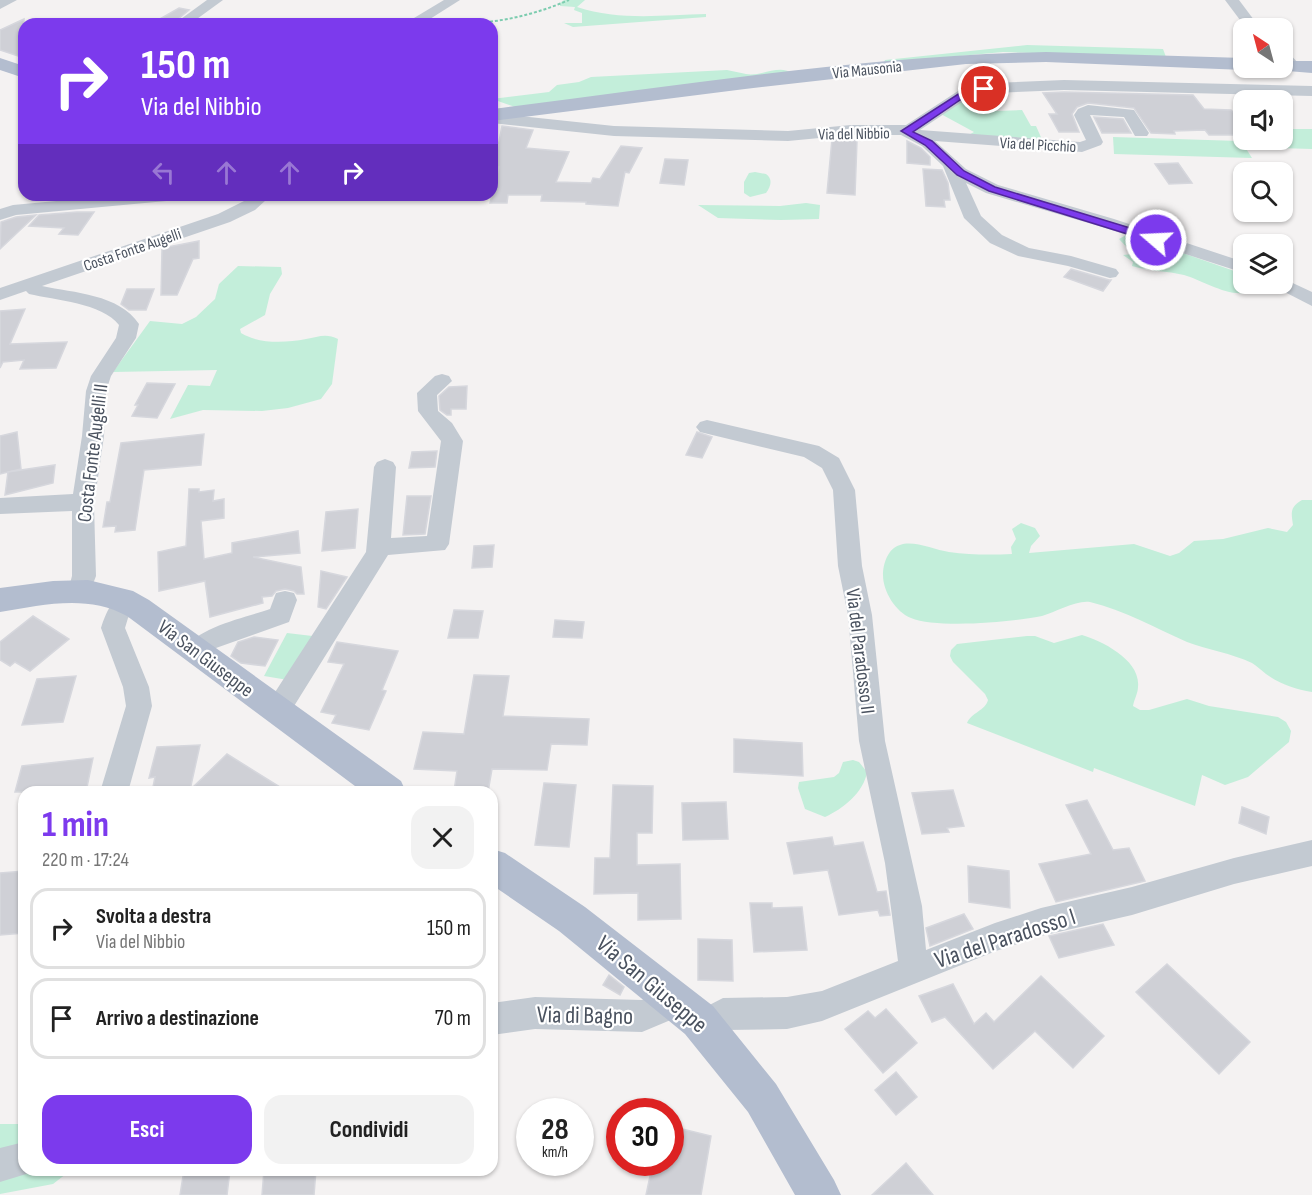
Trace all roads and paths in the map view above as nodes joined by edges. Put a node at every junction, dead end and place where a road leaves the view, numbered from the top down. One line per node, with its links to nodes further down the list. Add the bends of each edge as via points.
1 (10, 0): 6 (street)
2 (216, 0): 7 (street)
3 (453, 0): 8 (street)
4 (569, 0): 10 (path, via 520,18)
5 (1232, 0): 9 (street)
6 (0, 5)
7 (189, 18)
8 (423, 18)
9 (1246, 18)
10 (498, 20)
11 (0, 64): 13 (main road)
12 (1233, 64): 15 (main road, Via Mausonia, via 977,58 745,82)
13 (18, 70)
14 (1312, 91): 17 (street, Via del Nibbio, via 1064,85 984,89 963,94)
15 (498, 115)
16 (498, 117): 17 (street, Via del Nibbio, via 573,129 771,137 851,130)
17 (909, 133): 18 (street, Via del Picchio, via 1082,147 1095,142 1083,115 1088,110 1129,113); 19 (street, via 938,151)
18 (1141, 133)
19 (951, 166): 23 (street, via 1002,192); 24 (street, via 973,218 996,239 1024,252)
20 (111, 201): 22 (street, via 13,210)
21 (256, 201): 25 (street, Costa Fonte Augelli, via 240,212)
22 (0, 215)
23 (1233, 264)
24 (1110, 273)
25 (29, 284): 27 (street, Costa Fonte Augelli); 32 (street, Costa Fonte Augelli II, via 36,290 110,310 129,324 126,338 97,385)
26 (1293, 290): 28 (street)
27 (0, 294)
28 (1312, 300)
29 (442, 381): 34 (street, via 427,393 426,404 430,416 449,430 452,441 437,544)
30 (707, 427): 45 (street, Via del Paradosso II, via 817,454 831,463 844,490 850,566 861,615 872,741 899,863)
31 (386, 466): 34 (street)
32 (83, 502): 33 (street); 35 (street, Costa Fonte Augelli II, via 84,576)
33 (0, 506)
34 (379, 547): 40 (street)
35 (80, 591): 36 (main road, Via San Giuseppe); 38 (main road, Via San Giuseppe, via 106,593)
36 (0, 600)
37 (285, 600): 39 (street, via 280,615 207,641)
38 (128, 601): 39 (main road, Via San Giuseppe); 41 (street, via 113,628 136,687 139,706)
39 (196, 651): 40 (main road, Via San Giuseppe)
40 (277, 711): 42 (main road, Via San Giuseppe)
41 (116, 786)
42 (381, 786)
43 (1312, 853): 45 (street, Via del Paradosso I, via 1234,871 1132,902 1041,922)
44 (498, 869): 46 (main road, Via San Giuseppe, via 572,919)
45 (916, 968): 48 (street, Via del Paradosso I, via 822,1006 787,1012 723,1014)
46 (673, 998): 47 (street, Via di Bagno, via 662,1008 642,1016 535,1013); 48 (main road, Via San Giuseppe)
47 (498, 1018)
48 (703, 1025): 51 (main road, Via San Giuseppe, via 762,1098)
49 (18, 1160): 50 (street)
50 (0, 1165)
51 (819, 1195)

